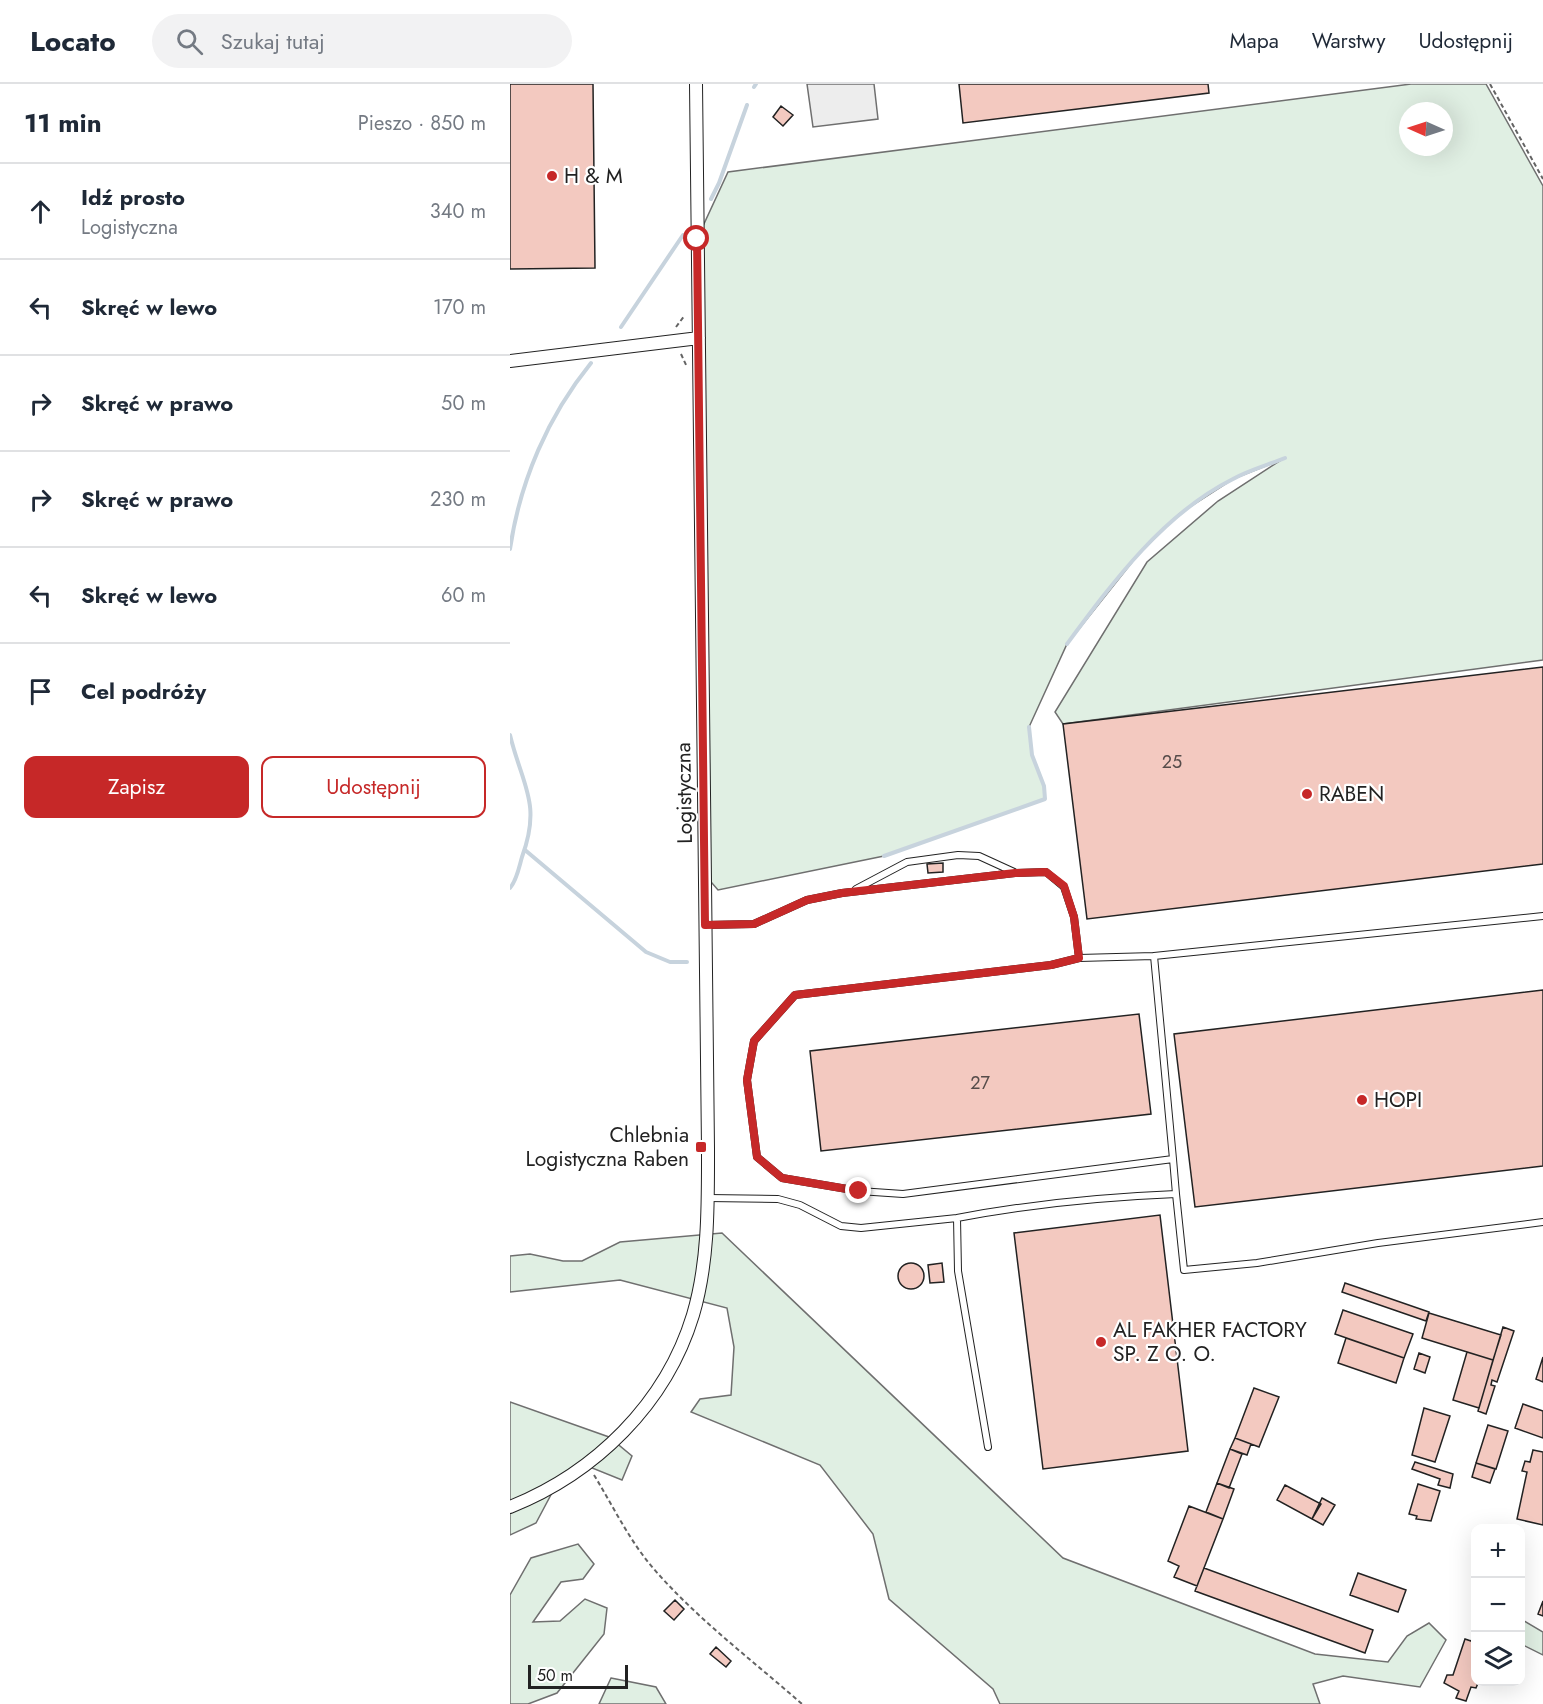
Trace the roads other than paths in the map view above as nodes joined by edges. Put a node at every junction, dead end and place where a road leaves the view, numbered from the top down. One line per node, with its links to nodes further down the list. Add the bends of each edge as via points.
1 (696, 84): 2 (street, Logistyczna)
2 (699, 338): 3 (street); 7 (street, Logistyczna)
3 (510, 361)
4 (1015, 873): 5 (lane); 5 (lane, via 979,856 958,855 907,862 861,888); 9 (lane, via 1046,872 1064,886 1074,917)
5 (842, 893): 7 (lane, via 807,900 754,924)
6 (1543, 916): 8 (lane)
7 (705, 925): 12 (street, Logistyczna)
8 (1154, 956): 9 (lane); 10 (lane)
9 (1079, 958): 10 (lane, via 1051,965 795,995 754,1041 747,1080 757,1157 782,1178 903,1194)
10 (1173, 1159): 11 (lane)
11 (1176, 1194): 13 (lane, via 1042,1204); 14 (lane, via 1184,1270)
12 (708, 1198): 13 (lane, via 777,1199 800,1205 841,1226 861,1228); 16 (street, Logistyczna, via 703,1267 693,1315 663,1381 614,1443 588,1465)
13 (957, 1218): 15 (lane, via 958,1271)
14 (1543, 1222)
15 (988, 1447)
16 (510, 1507)

